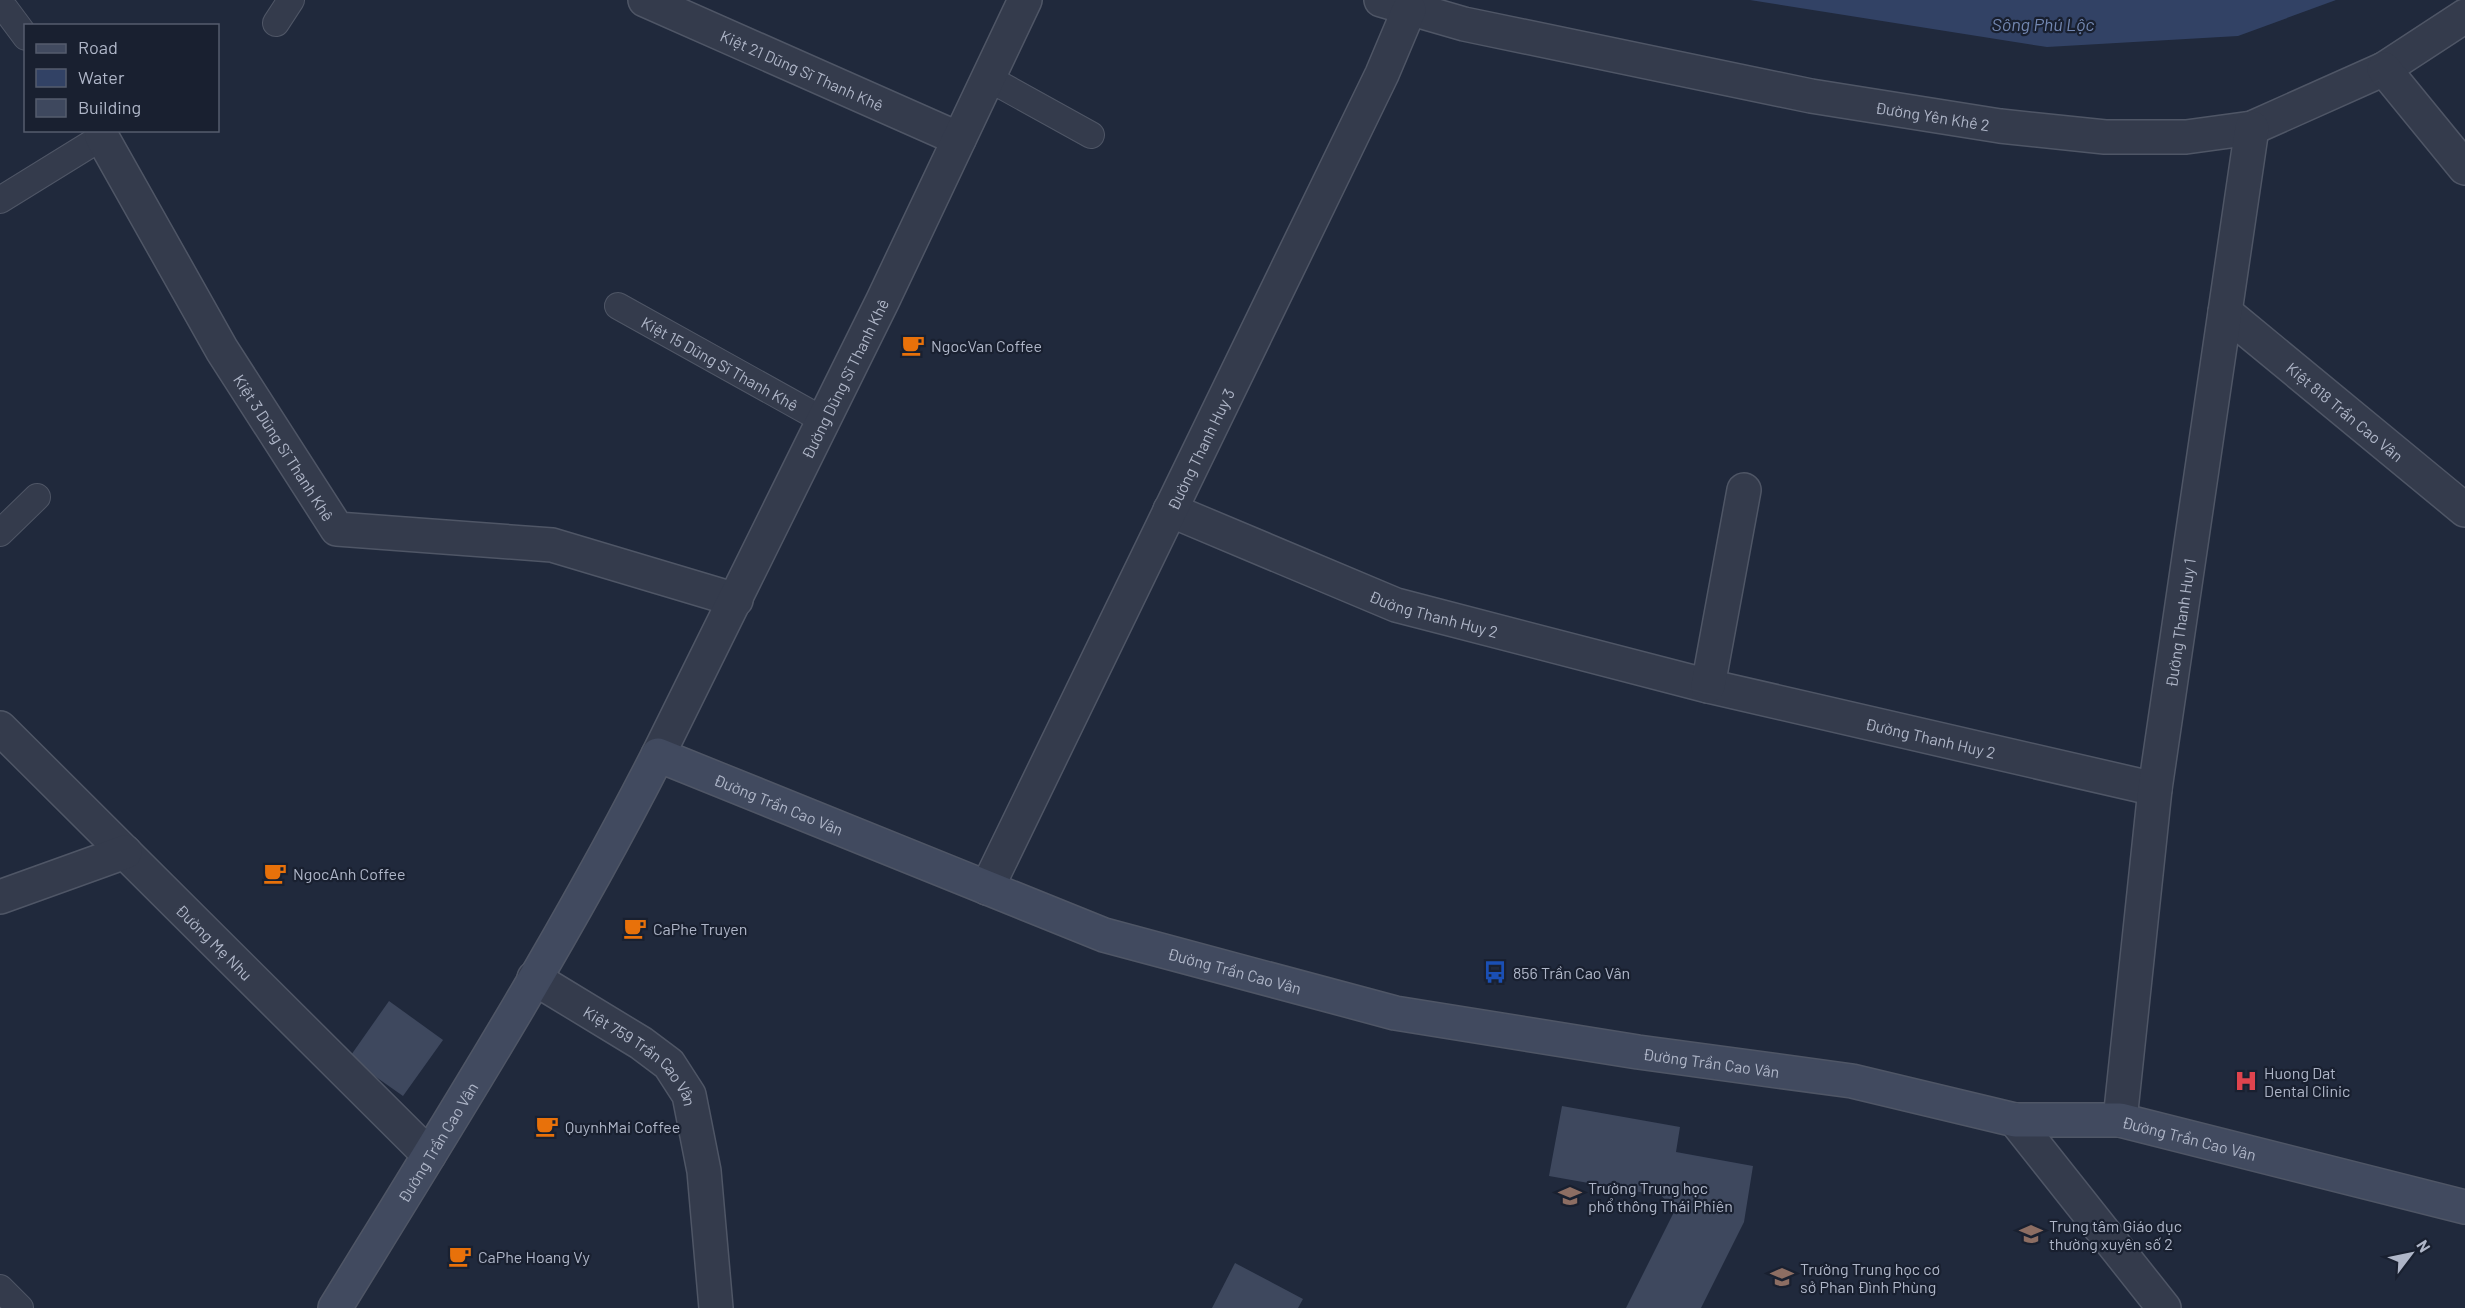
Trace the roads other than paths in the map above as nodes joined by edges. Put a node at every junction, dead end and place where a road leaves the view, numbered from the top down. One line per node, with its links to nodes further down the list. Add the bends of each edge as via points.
1 (291, 0): 7 (lane)
2 (645, 0): 14 (street, Kiệt 21 Dũng Sĩ Thanh Khê)
3 (1025, 0): 10 (street, Đường Dũng Sĩ Thanh Khê)
4 (1395, 5): 11 (street, Đường Yên Khê 2, via 1464,24 1811,96 2000,126 2105,137 2186,137); 22 (street, Đường Thanh Huy 3, via 1382,74)
5 (6, 10): 8 (lane)
6 (2465, 16): 9 (street, Đường Yên Khê 2)
7 (276, 23)
8 (24, 34)
9 (2384, 69): 11 (street, Đường Yên Khê 2); 15 (street)
10 (988, 78): 13 (lane); 14 (street, Đường Dũng Sĩ Thanh Khê)
11 (2252, 128): 18 (street, Đường Thanh Huy 1)
12 (99, 134): 16 (lane); 25 (street, Kiệt 3 Dũng Sĩ Thanh Khê, via 222,350 337,529 552,545)
13 (1091, 135)
14 (959, 139): 19 (street, Đường Dũng Sĩ Thanh Khê)
15 (2465, 168)
16 (0, 200)
17 (618, 306): 19 (lane, Kiệt 15 Dũng Sĩ Thanh Khê)
18 (2225, 312): 23 (street, Kiệt 818 Trần Cao Vân); 29 (street, Đường Thanh Huy 1)
19 (824, 420): 25 (street, Đường Dũng Sĩ Thanh Khê)
20 (1744, 490): 26 (street)
21 (38, 497): 24 (lane)
22 (1170, 510): 26 (street, Đường Thanh Huy 2, via 1396,605); 31 (street, Đường Thanh Huy 3)
23 (2465, 510)
24 (0, 533)
25 (736, 600): 28 (street, Đường Dũng Sĩ Thanh Khê)
26 (1708, 686): 29 (street, Đường Thanh Huy 2)
27 (0, 728): 30 (street, Đường Mẹ Nhu)
28 (658, 755): 31 (main road, Đường Trần Cao Vân); 33 (main road, Đường Trần Cao Vân, via 611,847)
29 (2155, 789): 35 (street, Đường Thanh Huy 1)
30 (125, 852): 32 (street); 36 (street, Đường Mẹ Nhu)
31 (987, 888): 34 (main road, Đường Trần Cao Vân, via 1104,935 1395,1013 1852,1081)
32 (0, 897)
33 (534, 978): 36 (main road, Đường Trần Cao Vân); 41 (street, Kiệt 759 Trần Cao Vân, via 669,1064 689,1095 704,1171)
34 (2015, 1120): 35 (main road, Đường Trần Cao Vân); 42 (street)
35 (2120, 1120): 37 (main road, Đường Trần Cao Vân)
36 (429, 1155): 40 (main road, Đường Trần Cao Vân)
37 (2465, 1207)
38 (0, 1288): 39 (lane)
39 (20, 1308)
40 (335, 1308)
41 (716, 1308)
42 (2164, 1308)

